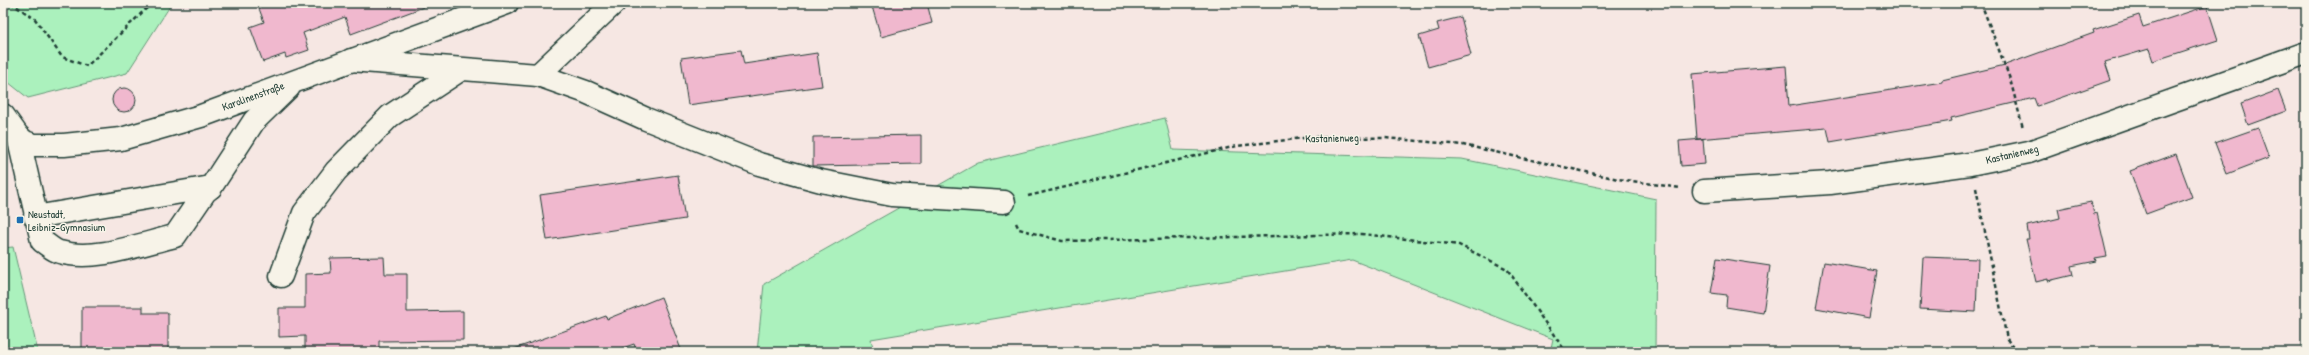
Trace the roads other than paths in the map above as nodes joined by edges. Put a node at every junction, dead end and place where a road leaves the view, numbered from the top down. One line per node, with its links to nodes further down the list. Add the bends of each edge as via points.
1 (507, 3): 4 (street, Karolinenstraße)
2 (614, 3): 6 (street)
3 (2306, 53): 11 (street, Kastanienweg, via 2029,152 1970,164 1830,183)
4 (351, 60): 5 (street); 7 (street, Karolinenstraße)
5 (460, 70): 6 (street); 14 (street, via 390,116 336,171 304,213)
6 (538, 75): 12 (street, via 586,92 759,164 821,181 892,195)
7 (294, 81): 9 (street, Karolinenstraße, via 201,116 121,139 46,145 25,142); 10 (street, via 254,121)
8 (3, 115): 9 (street)
9 (18, 136): 13 (street)
10 (211, 187): 13 (street); 13 (street, via 175,236 104,253 82,256 59,252 42,241)
11 (1704, 191)
12 (1004, 202)
13 (35, 217)
14 (281, 276)

